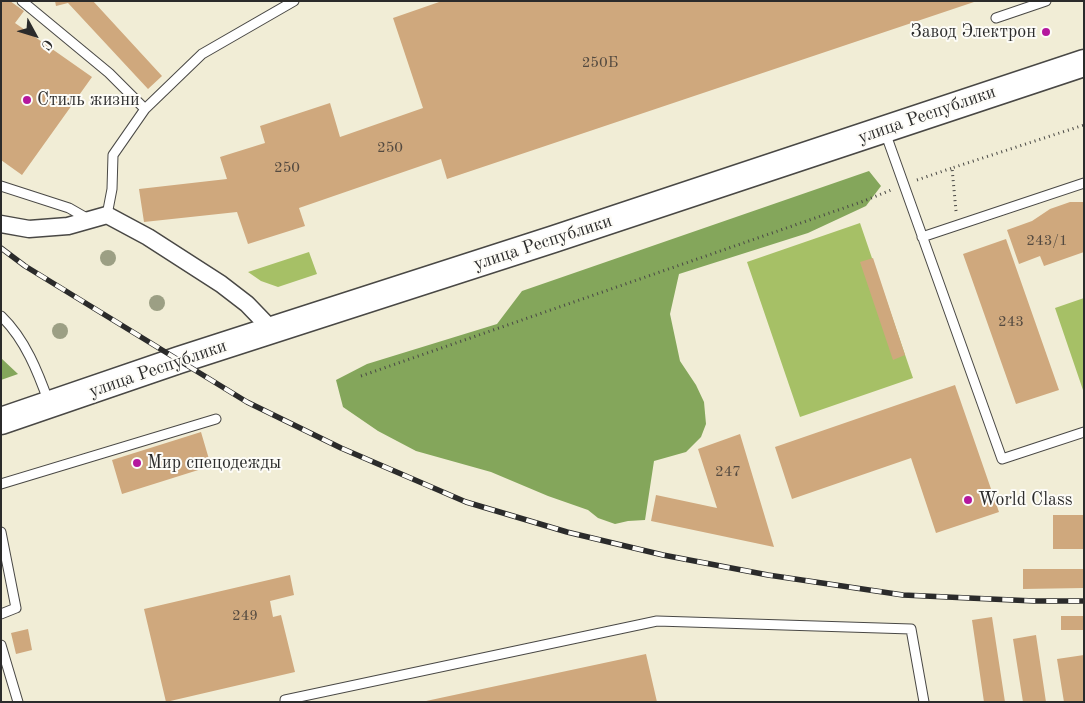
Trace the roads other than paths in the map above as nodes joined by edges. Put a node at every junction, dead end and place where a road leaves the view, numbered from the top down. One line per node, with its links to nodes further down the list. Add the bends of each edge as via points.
1 (22, 1): 6 (lane, via 109,73)
2 (294, 1): 6 (lane, via 202,54)
3 (1046, 1): 4 (lane)
4 (996, 18)
5 (1084, 63): 7 (main road, улица Республики)
6 (145, 109): 10 (lane, via 112,155 112,189)
7 (884, 130): 13 (lane); 15 (main road, улица Республики)
8 (1084, 183): 13 (lane)
9 (1, 186): 11 (lane, via 69,208)
10 (107, 215): 11 (street); 15 (street, via 148,237 220,284)
11 (90, 220): 12 (street, via 68,226 29,229)
12 (1, 224)
13 (922, 237): 19 (lane, via 1002,459)
14 (1, 316): 16 (lane, via 11,325 34,365)
15 (273, 331): 16 (main road, улица Республики)
16 (50, 406): 18 (main road, улица Республики)
17 (216, 419): 20 (lane)
18 (1, 421)
19 (1084, 432)
20 (1, 484)
21 (1, 532): 22 (lane, via 16,608)
22 (1, 614)
23 (1, 645): 24 (lane)
24 (18, 702)
25 (285, 702): 26 (lane, via 657,621 910,629)
26 (924, 702)

